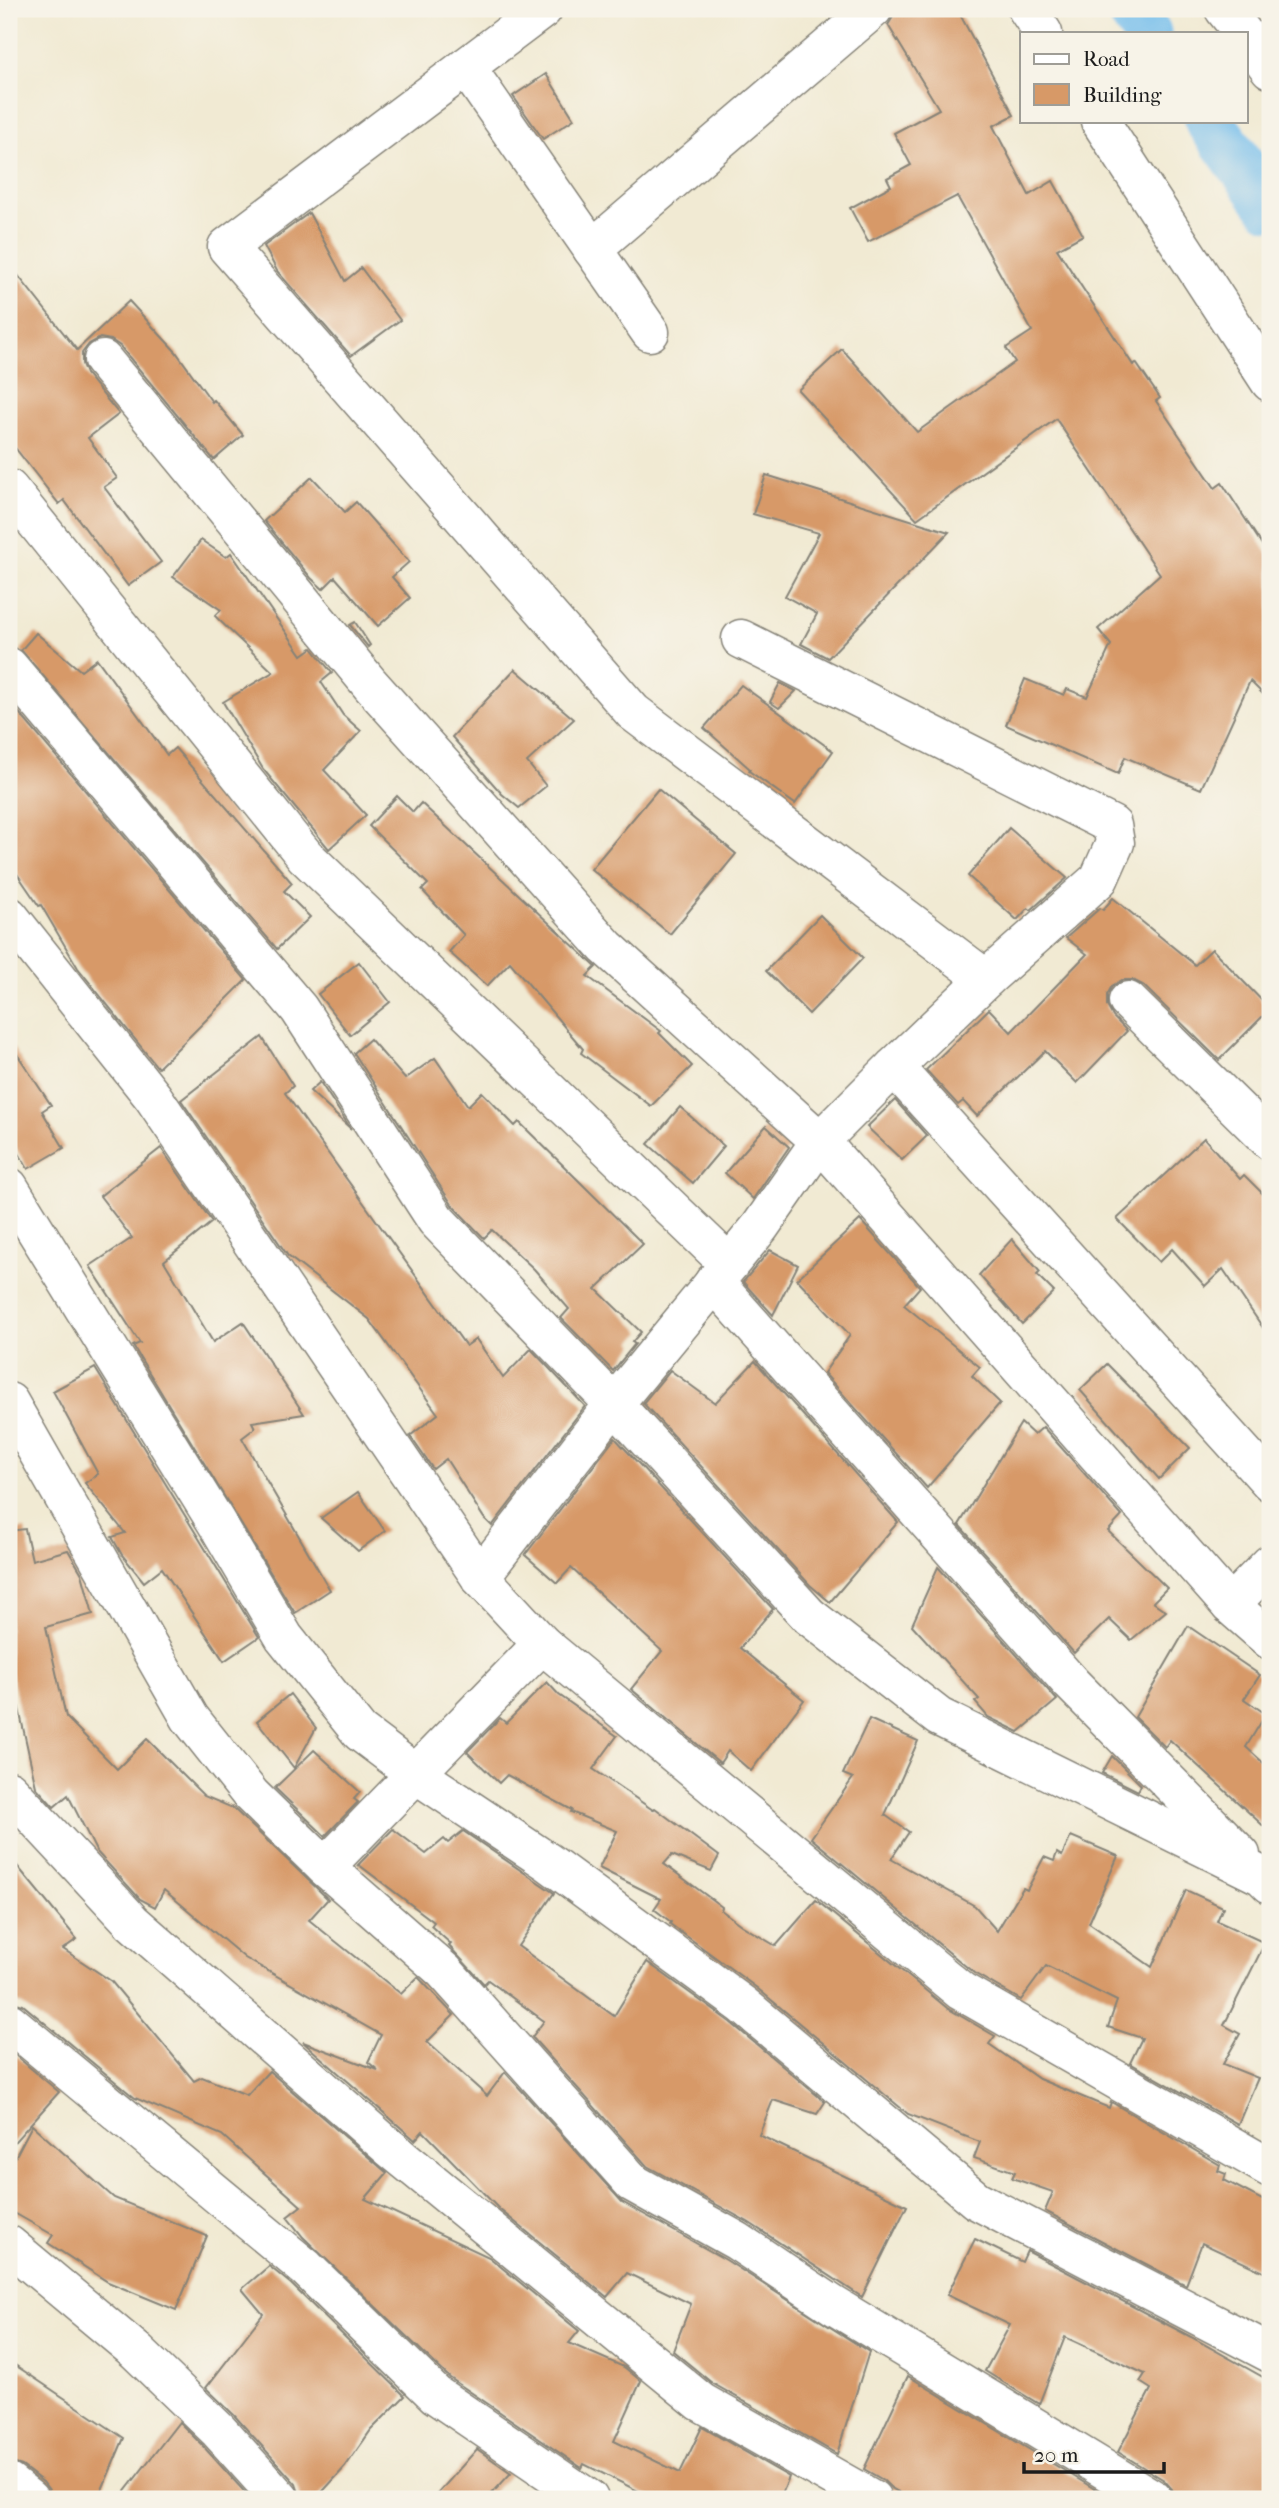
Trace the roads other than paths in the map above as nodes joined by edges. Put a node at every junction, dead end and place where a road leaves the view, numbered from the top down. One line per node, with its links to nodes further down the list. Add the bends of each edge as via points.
1 (543, 9): 8 (street)
2 (873, 9): 11 (street)
3 (1027, 9): 5 (street)
4 (1224, 9): 6 (street)
5 (1042, 32)
6 (1242, 32)
7 (1248, 40): 9 (street)
8 (466, 67): 11 (street); 19 (street, via 227,247 633,712)
9 (1270, 69)
10 (1101, 122): 14 (street)
11 (592, 249): 12 (street)
12 (650, 332)
13 (103, 360): 22 (street, via 370,684 606,947)
14 (1270, 382)
15 (9, 489): 25 (street, via 304,856)
16 (741, 639): 19 (street, via 1112,825 1115,843 1099,879)
17 (9, 667): 27 (street, via 299,1009 436,1220)
18 (9, 916): 30 (street, via 153,1097)
19 (986, 979): 21 (street)
20 (1128, 1001): 23 (street)
21 (894, 1067): 22 (street); 28 (street)
22 (820, 1141): 25 (street, via 760,1227); 31 (street)
23 (1270, 1141)
24 (9, 1187): 35 (street, via 285,1637 360,1732)
25 (721, 1273): 27 (street); 38 (street, via 1071,1683)
26 (9, 1402): 37 (street, via 190,1718 251,1795)
27 (614, 1404): 30 (street); 38 (street, via 809,1616 939,1717)
28 (1270, 1482)
29 (1270, 1564): 31 (street)
30 (480, 1577): 33 (street)
31 (1230, 1605): 32 (street)
32 (1270, 1640)
33 (542, 1644): 35 (street); 40 (street, via 961,1991)
34 (9, 1760): 36 (street)
35 (415, 1774): 37 (street); 42 (street, via 548,1863 743,2005 975,2200)
36 (14, 1794): 47 (street, via 132,1922 390,2148 701,2402)
37 (325, 1867): 48 (street, via 444,1971 633,2183 737,2241 833,2305)
38 (1266, 1880)
39 (9, 2022): 46 (street, via 306,2268 436,2395)
40 (1270, 2168)
41 (9, 2245): 45 (street, via 136,2351 218,2430)
42 (1270, 2353)
43 (9, 2483): 44 (street)
44 (29, 2499)
45 (280, 2499)
46 (589, 2499)
47 (872, 2499)
48 (1153, 2499)

